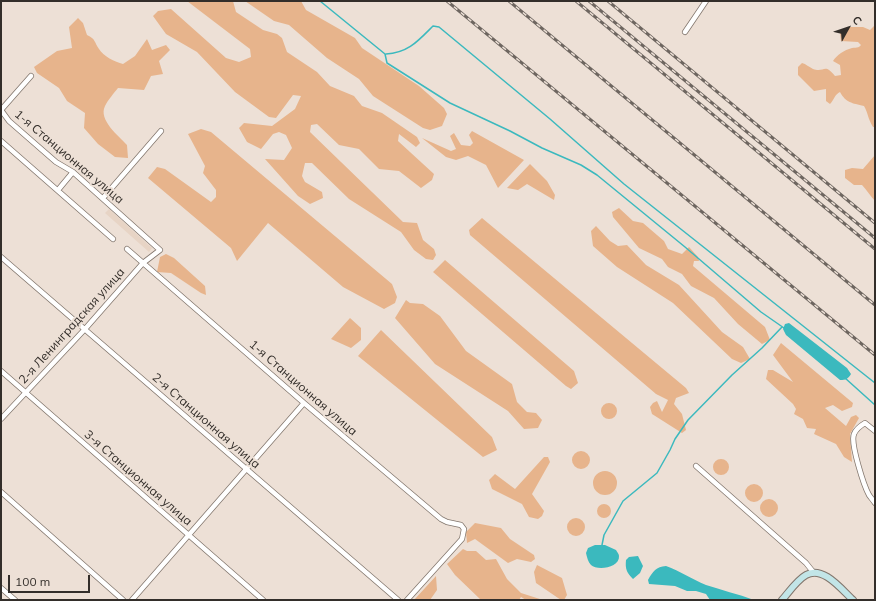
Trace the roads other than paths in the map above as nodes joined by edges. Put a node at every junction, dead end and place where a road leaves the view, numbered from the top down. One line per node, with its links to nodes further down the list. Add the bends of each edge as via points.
1 (706, 1): 2 (street)
2 (685, 32)
3 (31, 76): 4 (street)
4 (1, 110): 7 (street, 1-я Станционная улица, via 9,121 56,162)
5 (161, 131): 9 (street)
6 (1, 141): 8 (street)
7 (74, 172): 8 (street); 9 (street, 1-я Станционная улица)
8 (58, 190): 10 (street)
9 (103, 198): 12 (street, 1-я Станционная улица)
10 (113, 239)
11 (127, 250): 14 (street, 1-я Станционная улица)
12 (160, 250): 14 (street, 2-я Ленинградская улица)
13 (1, 257): 15 (street, 2-я Станционная улица)
14 (143, 263): 15 (street, 2-я Ленинградская улица); 18 (street, 1-я Станционная улица)
15 (84, 329): 17 (street, 2-я Ленинградская улица); 22 (street, 2-я Станционная улица)
16 (1, 371): 17 (street, 3-я Станционная улица)
17 (26, 392): 19 (street, 2-я Ленинградская улица); 25 (street, 3-я Станционная улица)
18 (304, 403): 22 (street); 33 (street, 1-я Станционная улица, via 441,519 461,525 464,529 462,538)
19 (1, 419)
20 (875, 431): 24 (street, via 865,423 859,426 853,440 858,465 869,495)
21 (696, 466): 26 (street, via 806,563)
22 (246, 469): 25 (street); 32 (street, 2-я Станционная улица)
23 (1, 492): 29 (street)
24 (875, 503)
25 (188, 535): 30 (street); 31 (street, 3-я Станционная улица)
26 (814, 573): 34 (street, via 802,578); 35 (street, via 826,576)
27 (1, 588): 28 (street)
28 (15, 600)
29 (123, 600)
30 (132, 600)
31 (263, 600)
32 (398, 600)
33 (407, 600)
34 (782, 600)
35 (853, 600)

